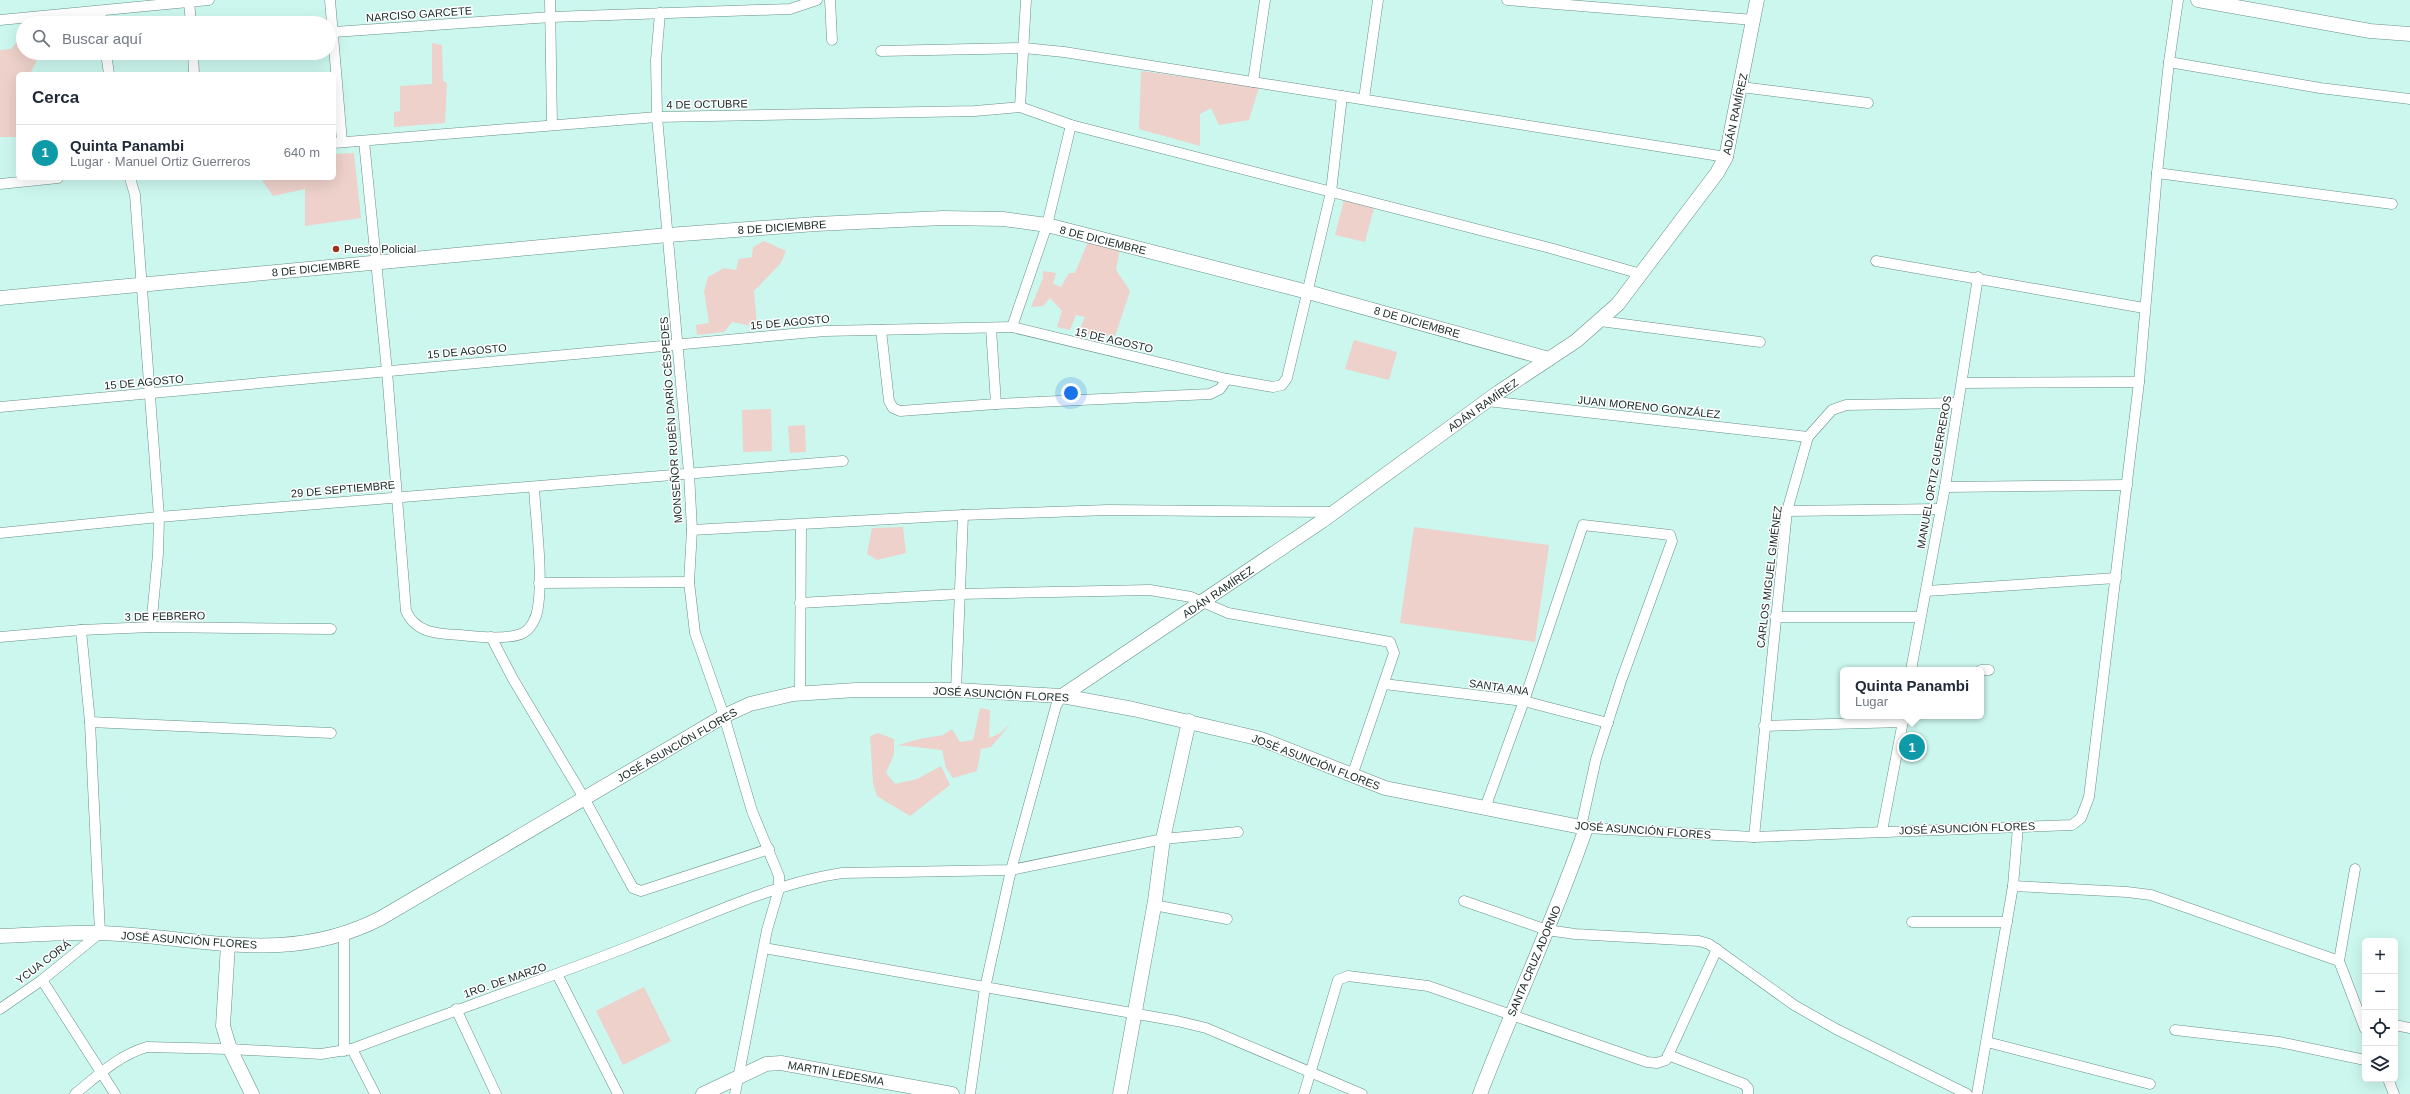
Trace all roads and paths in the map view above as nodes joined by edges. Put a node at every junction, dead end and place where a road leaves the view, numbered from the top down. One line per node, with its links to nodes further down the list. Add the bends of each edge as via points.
1 (210, 0): 13 (street)
2 (330, 0): 19 (street)
3 (550, 0): 20 (street)
4 (817, 0): 15 (street, NARCISO GARCETE, via 790,9)
5 (830, 0): 26 (street)
6 (1026, 0): 27 (street)
7 (1265, 0): 36 (street)
8 (1378, 0): 40 (street)
9 (1507, 0): 23 (street)
10 (1757, 0): 23 (street, ADÁN RAMÍREZ)
11 (2178, 0): 32 (street)
12 (2198, 0): 25 (street, via 2370,31)
13 (189, 2): 14 (street); 18 (street)
14 (100, 12): 16 (street); 17 (street)
15 (660, 13): 20 (street, NARCISO GARCETE); 44 (street, MONSEÑOR RUBÉN DARÍO CÉSPEDES, via 656,60)
16 (50, 16)
17 (101, 16)
18 (190, 16)
19 (332, 16)
20 (551, 17): 24 (street, NARCISO GARCETE); 45 (street)
21 (16, 19): 22 (street)
22 (0, 20)
23 (1754, 20): 37 (street, ADÁN RAMÍREZ)
24 (336, 32)
25 (2410, 34)
26 (832, 40)
27 (1024, 48): 28 (street); 36 (street); 43 (street)
28 (881, 51)
29 (107, 60): 33 (street)
30 (193, 60): 34 (street)
31 (335, 60): 35 (street)
32 (2169, 62): 41 (street, via 2320,88); 50 (street)
33 (109, 72)
34 (194, 72)
35 (335, 72)
36 (1253, 82): 39 (street)
37 (1741, 87): 42 (street); 49 (street, ADÁN RAMÍREZ)
38 (336, 88): 48 (street)
39 (1342, 96): 40 (street); 54 (street, 15 DE AGOSTO)
40 (1364, 99): 49 (street)
41 (2410, 99)
42 (1868, 103)
43 (1020, 106): 44 (street, 4 DE OCTUBRE, via 975,111); 46 (street, 4 DE OCTUBRE)
44 (657, 117): 45 (street, 4 DE OCTUBRE); 57 (street, MONSEÑOR RUBÉN DARÍO CÉSPEDES)
45 (552, 125): 47 (street, 4 DE OCTUBRE)
46 (1071, 125): 54 (street, 4 DE OCTUBRE); 56 (street)
47 (364, 141): 48 (street, 4 DE OCTUBRE); 59 (street)
48 (338, 143)
49 (1726, 158): 60 (street, ADÁN RAMÍREZ, via 1718,173)
50 (2157, 173): 55 (street); 65 (street)
51 (39, 180): 53 (street)
52 (131, 180): 62 (street, via 135,195)
53 (0, 184)
54 (1331, 192): 60 (street, 4 DE OCTUBRE); 63 (street, 15 DE AGOSTO)
55 (2392, 204)
56 (1047, 225): 57 (street, 8 DE DICIEMBRE, via 1004,219 943,218); 63 (street, 8 DE DICIEMBRE); 67 (street)
57 (668, 234): 59 (street, 8 DE DICIEMBRE); 71 (street, MONSEÑOR RUBÉN DARÍO CÉSPEDES)
58 (1876, 261): 61 (street)
59 (376, 262): 62 (street, 8 DE DICIEMBRE); 73 (street)
60 (1641, 274): 66 (street, ADÁN RAMÍREZ, via 1618,304)
61 (1978, 277): 65 (street); 76 (street, MANUEL ORTIZ GUERREROS)
62 (140, 286): 64 (street, 8 DE DICIEMBRE); 77 (street)
63 (1308, 292): 72 (street, 8 DE DICIEMBRE); 74 (street, 15 DE AGOSTO, via 1287,378 1282,384 1273,387)
64 (0, 298)
65 (2144, 308): 75 (street)
66 (1600, 321): 70 (street); 72 (street, ADÁN RAMÍREZ)
67 (1012, 327): 68 (street, 15 DE AGOSTO); 74 (street, 15 DE AGOSTO)
68 (990, 328): 69 (street, 15 DE AGOSTO); 80 (street)
69 (881, 330): 71 (street, 15 DE AGOSTO, via 825,331); 80 (street, via 889,401 893,408 900,411)
70 (1760, 342)
71 (678, 344): 73 (street, 15 DE AGOSTO); 84 (street, MONSEÑOR RUBÉN DARÍO CÉSPEDES)
72 (1549, 359): 78 (street, ADÁN RAMÍREZ)
73 (387, 371): 77 (street, 15 DE AGOSTO); 88 (street)
74 (1227, 379): 80 (street, via 1220,389 1210,394)
75 (2139, 382): 76 (street); 85 (street)
76 (1962, 383): 79 (street, MANUEL ORTIZ GUERREROS)
77 (150, 394): 81 (street, 15 DE AGOSTO); 93 (street)
78 (1487, 401): 82 (street, JUAN MORENO GONZÁLEZ); 91 (street, ADÁN RAMÍREZ)
79 (1958, 403): 82 (street, CARLOS MIGUEL GIMÉNEZ, via 1846,405 1832,410); 86 (street, MANUEL ORTIZ GUERREROS)
80 (996, 404)
81 (0, 407)
82 (1808, 437): 90 (street, CARLOS MIGUEL GIMÉNEZ)
83 (843, 461): 84 (street, 29 DE SEPTIEMBRE)
84 (689, 473): 87 (street, 29 DE SEPTIEMBRE); 95 (street, MONSEÑOR RUBÉN DARÍO CÉSPEDES)
85 (2127, 485): 86 (street); 97 (street)
86 (1945, 486): 89 (street, MANUEL ORTIZ GUERREROS)
87 (534, 488): 88 (street, 29 DE SEPTIEMBRE); 99 (street)
88 (395, 497): 93 (street, 29 DE SEPTIEMBRE); 110 (street, via 406,611 414,624 424,631)
89 (1940, 509): 90 (street); 100 (street, MANUEL ORTIZ GUERREROS)
90 (1787, 511): 104 (street, CARLOS MIGUEL GIMÉNEZ)
91 (1334, 512): 92 (street, via 1108,510); 102 (street, ADÁN RAMÍREZ)
92 (963, 515): 94 (street); 101 (street)
93 (159, 517): 96 (street, 29 DE SEPTIEMBRE); 106 (street)
94 (801, 525): 95 (street); 103 (street)
95 (692, 530): 98 (street, MONSEÑOR RUBÉN DARÍO CÉSPEDES)
96 (0, 533)
97 (2116, 578): 100 (street); 128 (street, JOSÉ ASUNCIÓN FLORES, via 2089,797 2081,818 2072,825)
98 (689, 582): 99 (street); 117 (street, MONSEÑOR RUBÉN DARÍO CÉSPEDES, via 698,647)
99 (539, 583): 110 (street, via 538,606 529,628 521,634)
100 (1927, 591): 105 (street, MANUEL ORTIZ GUERREROS)
101 (959, 594): 102 (street, via 1150,590); 103 (street); 113 (street)
102 (1205, 601): 112 (street, via 1234,614 1390,642 1394,653); 115 (street, ADÁN RAMÍREZ)
103 (800, 602): 114 (street)
104 (1775, 617): 105 (street); 122 (street, CARLOS MIGUEL GIMÉNEZ)
105 (1920, 617): 111 (street, MANUEL ORTIZ GUERREROS)
106 (151, 627): 107 (street, 3 DE FEBRERO); 108 (street, 3 DE FEBRERO)
107 (331, 629)
108 (81, 630): 109 (street, 3 DE FEBRERO); 120 (street)
109 (0, 637)
110 (491, 637): 125 (street)
111 (1912, 667)
112 (1384, 684): 116 (street, SANTA ANA); 124 (street)
113 (956, 690): 114 (street, JOSÉ ASUNCIÓN FLORES); 115 (street, JOSÉ ASUNCIÓN FLORES)
114 (800, 693): 117 (street, JOSÉ ASUNCIÓN FLORES, via 750,704)
115 (1062, 696): 119 (street, JOSÉ ASUNCIÓN FLORES); 135 (street, via 1056,706)
116 (1524, 702): 121 (street, SANTA ANA); 121 (street, via 1583,525 1670,535 1672,541); 126 (street)
117 (724, 716): 125 (street, JOSÉ ASUNCIÓN FLORES); 133 (street, MONSEÑOR RUBÉN DARÍO CÉSPEDES, via 752,811)
118 (1904, 719): 122 (street); 129 (street)
119 (1189, 721): 124 (street, JOSÉ ASUNCIÓN FLORES, via 1261,739); 132 (street)
120 (90, 722): 123 (street); 144 (street)
121 (1608, 723): 127 (street, via 1596,759)
122 (1764, 726): 131 (street, CARLOS MIGUEL GIMÉNEZ)
123 (331, 733)
124 (1352, 776): 126 (street, JOSÉ ASUNCIÓN FLORES, via 1385,788)
125 (584, 798): 133 (street, via 637,891); 145 (street, JOSÉ ASUNCIÓN FLORES, via 381,918)
126 (1485, 808): 127 (street, JOSÉ ASUNCIÓN FLORES)
127 (1583, 827): 131 (street, JOSÉ ASUNCIÓN FLORES); 143 (street, SANTA CRUZ ADORNO)
128 (2018, 827): 129 (street, JOSÉ ASUNCIÓN FLORES); 136 (street)
129 (1882, 831): 131 (street, JOSÉ ASUNCIÓN FLORES)
130 (1238, 832): 132 (street, 1RO. DE MARZO)
131 (1754, 836)
132 (1164, 839): 135 (street, 1RO. DE MARZO); 139 (street)
133 (769, 849): 137 (street, MONSEÑOR RUBÉN DARÍO CÉSPEDES, via 779,876)
134 (2355, 869): 150 (street)
135 (1011, 870): 137 (street, 1RO. DE MARZO, via 842,873); 153 (street)
136 (2013, 886): 142 (street); 150 (street, via 2151,895)
137 (779, 889): 148 (street, MONSEÑOR RUBÉN DARÍO CÉSPEDES); 151 (street, 1RO. DE MARZO)
138 (1464, 901): 143 (street)
139 (1154, 905): 140 (street); 156 (street)
140 (1227, 919)
141 (1912, 922): 142 (street)
142 (2007, 922): 162 (street)
143 (1547, 930): 149 (street, via 1699,941); 157 (street, SANTA CRUZ ADORNO)
144 (100, 933): 146 (street, JOSÉ ASUNCIÓN FLORES); 147 (street, JOSÉ ASUNCIÓN FLORES); 152 (street, YCUA CORÁ)
145 (344, 933): 147 (street, JOSÉ ASUNCIÓN FLORES, via 301,944); 164 (street)
146 (0, 936)
147 (228, 944): 163 (street, via 223,1026)
148 (764, 948): 153 (street); 169 (street, MONSEÑOR RUBÉN DARÍO CÉSPEDES)
149 (1717, 949): 165 (street); 187 (street, via 1812,1015)
150 (2339, 961): 158 (street)
151 (557, 974): 155 (street, 1RO. DE MARZO); 177 (street)
152 (42, 980): 154 (street, YCUA CORÁ); 167 (street)
153 (985, 988): 156 (street); 181 (street)
154 (0, 1009)
155 (456, 1009): 164 (street, 1RO. DE MARZO); 176 (street)
156 (1135, 1015): 168 (street, via 1206,1028); 182 (street)
157 (1511, 1015): 165 (street, via 1647,1062 1657,1063 1666,1060); 168 (street, via 1428,986 1394,980 1343,977 1338,980); 185 (street, SANTA CRUZ ADORNO)
158 (2362, 1018)
159 (2398, 1026): 160 (street)
160 (2410, 1028)
161 (2175, 1030): 166 (street, via 2279,1042)
162 (1987, 1042): 171 (street); 188 (street)
163 (230, 1049): 164 (street, 1RO. DE MARZO, via 321,1054); 167 (street, 1RO. DE MARZO, via 147,1047 134,1051); 174 (street)
164 (348, 1050): 175 (street)
165 (1668, 1055): 186 (street, via 1744,1084 1748,1088)
166 (2362, 1059)
167 (102, 1072): 172 (street); 173 (street)
168 (1311, 1072): 183 (street); 184 (street)
169 (738, 1076): 178 (street, MARTIN LEDESMA); 179 (street, MONSEÑOR RUBÉN DARÍO CÉSPEDES); 180 (street, MARTIN LEDESMA, via 766,1064 781,1063)
170 (2389, 1082): 189 (street)
171 (2150, 1084)
172 (75, 1094)
173 (115, 1094)
174 (252, 1094)
175 (375, 1094)
176 (496, 1094)
177 (618, 1094)
178 (703, 1094)
179 (735, 1094)
180 (952, 1094)
181 (970, 1094)
182 (1120, 1094)
183 (1304, 1094)
184 (1362, 1094)
185 (1480, 1094)
186 (1748, 1094)
187 (1967, 1094)
188 (1977, 1094)
189 (2394, 1094)

